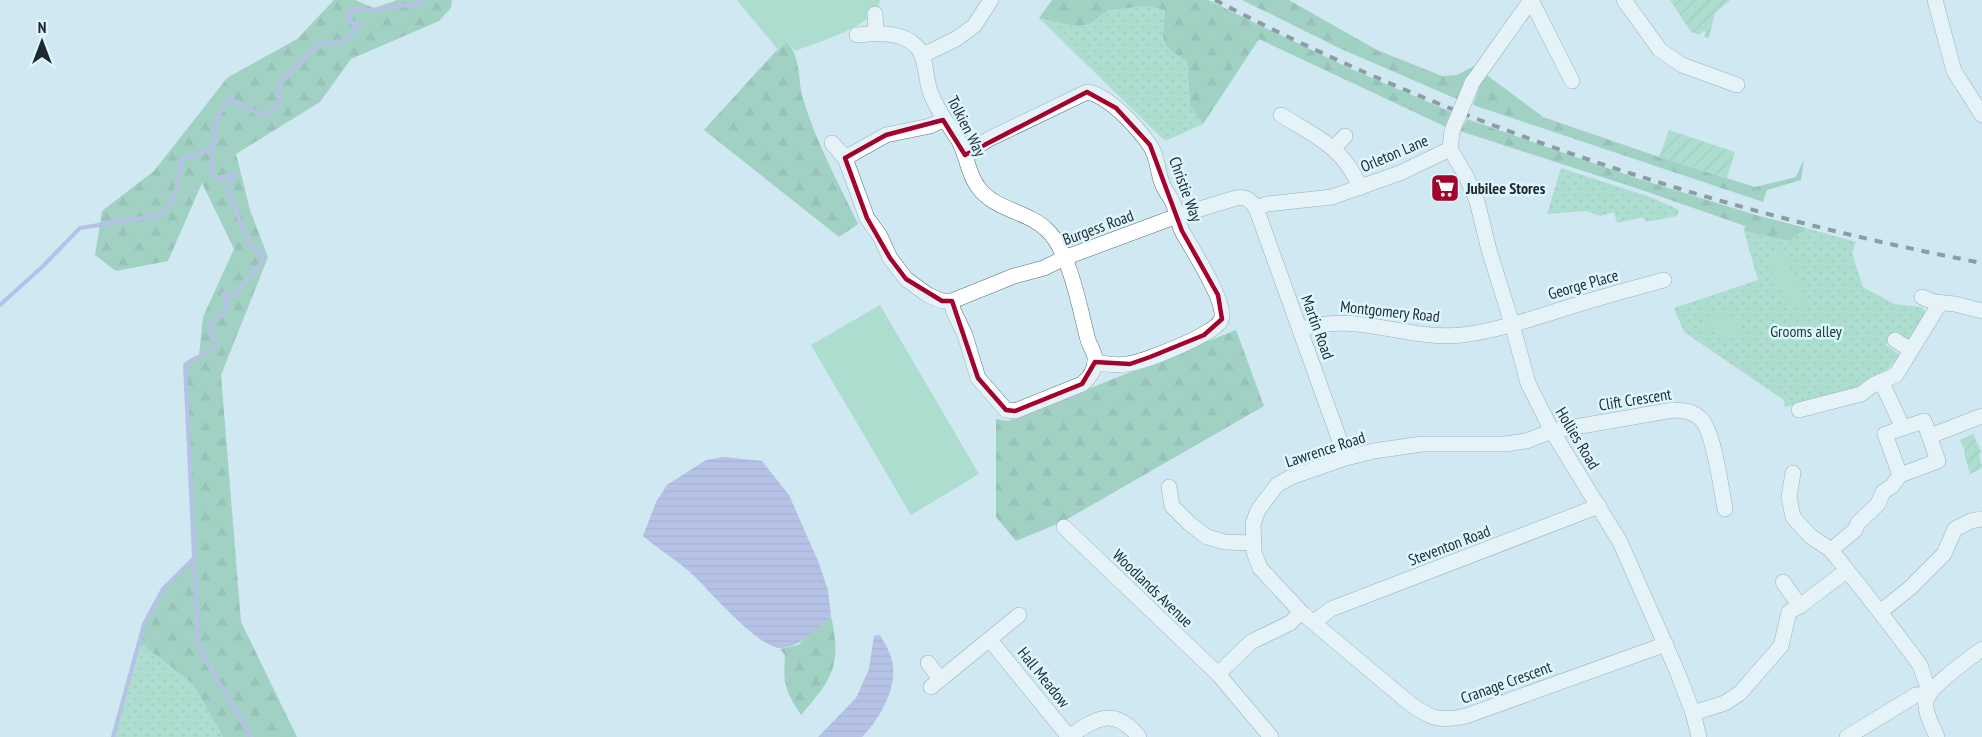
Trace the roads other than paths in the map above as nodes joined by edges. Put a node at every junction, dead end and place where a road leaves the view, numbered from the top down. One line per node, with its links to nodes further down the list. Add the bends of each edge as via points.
1 (997, 0): 8 (street, via 974,26)
2 (1531, 0): 9 (street, Orleton Lane); 17 (street, Orleton Lane, bridge, via 1472,83 1452,132)
3 (1624, 0): 10 (street, via 1660,50 1682,65)
4 (1935, 0): 12 (street, via 1954,71)
5 (875, 14): 6 (street)
6 (876, 33): 7 (street); 8 (street, via 897,35 916,45)
7 (857, 34)
8 (923, 55): 13 (street, Tolkien Way, via 930,94)
9 (1572, 81)
10 (1737, 85)
11 (1281, 115): 16 (street)
12 (1982, 115)
13 (943, 120): 18 (street, Tolkien Way); 19 (street, via 886,135)
14 (1345, 136): 16 (street)
15 (832, 143): 19 (street)
16 (1334, 148): 20 (street, via 1354,172)
17 (1450, 149): 20 (street, Orleton Lane); 29 (street, Hollies Road, via 1477,201)
18 (965, 154): 22 (street, Christie Way, via 1081,94 1094,93 1116,108 1150,145); 23 (street, Tolkien Way, via 978,188 994,201 1040,223 1057,241)
19 (845, 158): 26 (street, via 867,218 890,258 906,279 928,295)
20 (1360, 188): 21 (street, Orleton Lane, via 1332,197)
21 (1256, 208): 22 (street, Burgess Road, via 1243,197); 30 (street, Martin Road)
22 (1177, 216): 23 (street, Burgess Road); 33 (street, Christie Way, via 1218,295 1222,320 1204,335 1130,364)
23 (1064, 258): 26 (street, Burgess Road); 33 (street, Tolkien Way)
24 (1664, 280): 29 (street, George Place)
25 (1923, 297): 27 (street)
26 (952, 301): 33 (street, via 978,378 1006,410 1015,411 1082,384)
27 (1940, 303): 28 (street); 32 (street)
28 (1982, 311)
29 (1512, 324): 30 (street, Montgomery Road, via 1459,335 1425,335 1348,323 1316,324); 38 (street, Hollies Road, via 1528,383)
30 (1300, 330): 40 (street, Martin Road)
31 (1895, 340): 32 (street)
32 (1911, 350): 34 (street, via 1896,375)
33 (1095, 362)
34 (1881, 381): 35 (street, via 1861,394); 37 (street)
35 (1799, 410)
36 (1982, 416): 39 (street)
37 (1903, 428): 39 (street, via 1924,421); 42 (street, via 1885,434)
38 (1552, 431): 40 (street, Lawrence Road, via 1505,444 1422,444); 44 (street, Hollies Road); 45 (street, Clift Crescent, via 1686,410 1698,416 1709,430)
39 (1930, 436): 42 (street, via 1938,461)
40 (1346, 458): 48 (street, Lawrence Road, via 1277,485 1258,510)
41 (1793, 473): 49 (street, via 1789,497 1793,517 1810,536)
42 (1900, 475): 49 (street, via 1855,530)
43 (1169, 487): 48 (street, via 1172,506 1208,537)
44 (1599, 506): 56 (street, Steventon Road, via 1331,609); 58 (street, Hollies Road, via 1620,542)
45 (1725, 509)
46 (1982, 519): 54 (street, via 1955,529 1944,554)
47 (1064, 528): 61 (street, Woodlands Avenue)
48 (1253, 543): 53 (street, Lawrence Road, via 1260,568)
49 (1831, 550): 50 (street)
50 (1846, 571): 52 (street); 54 (street)
51 (1783, 582): 52 (street)
52 (1800, 606): 63 (street, via 1789,612 1781,646 1740,693 1725,703)
53 (1301, 612): 56 (street, Lawrence Road); 61 (street, via 1290,623 1251,642)
54 (1880, 612): 62 (street, via 1920,666)
55 (1019, 615): 57 (street)
56 (1314, 622): 58 (street, Cranage Crescent, via 1408,702 1429,716 1449,720)
57 (990, 640): 60 (street, via 936,683); 64 (street, Hall Meadow)
58 (1666, 644): 63 (street, Hollies Road)
59 (1982, 649): 62 (street)
60 (928, 663)
61 (1218, 674): 66 (street, Woodlands Avenue)
62 (1928, 697): 68 (street, via 1916,695); 69 (street, via 1926,709)
63 (1693, 713): 67 (street, Hollies Road)
64 (1069, 737): 65 (street, via 1093,721 1107,718 1120,720)
65 (1139, 737)
66 (1271, 737)
67 (1699, 737)
68 (1847, 737)
69 (1937, 737)

